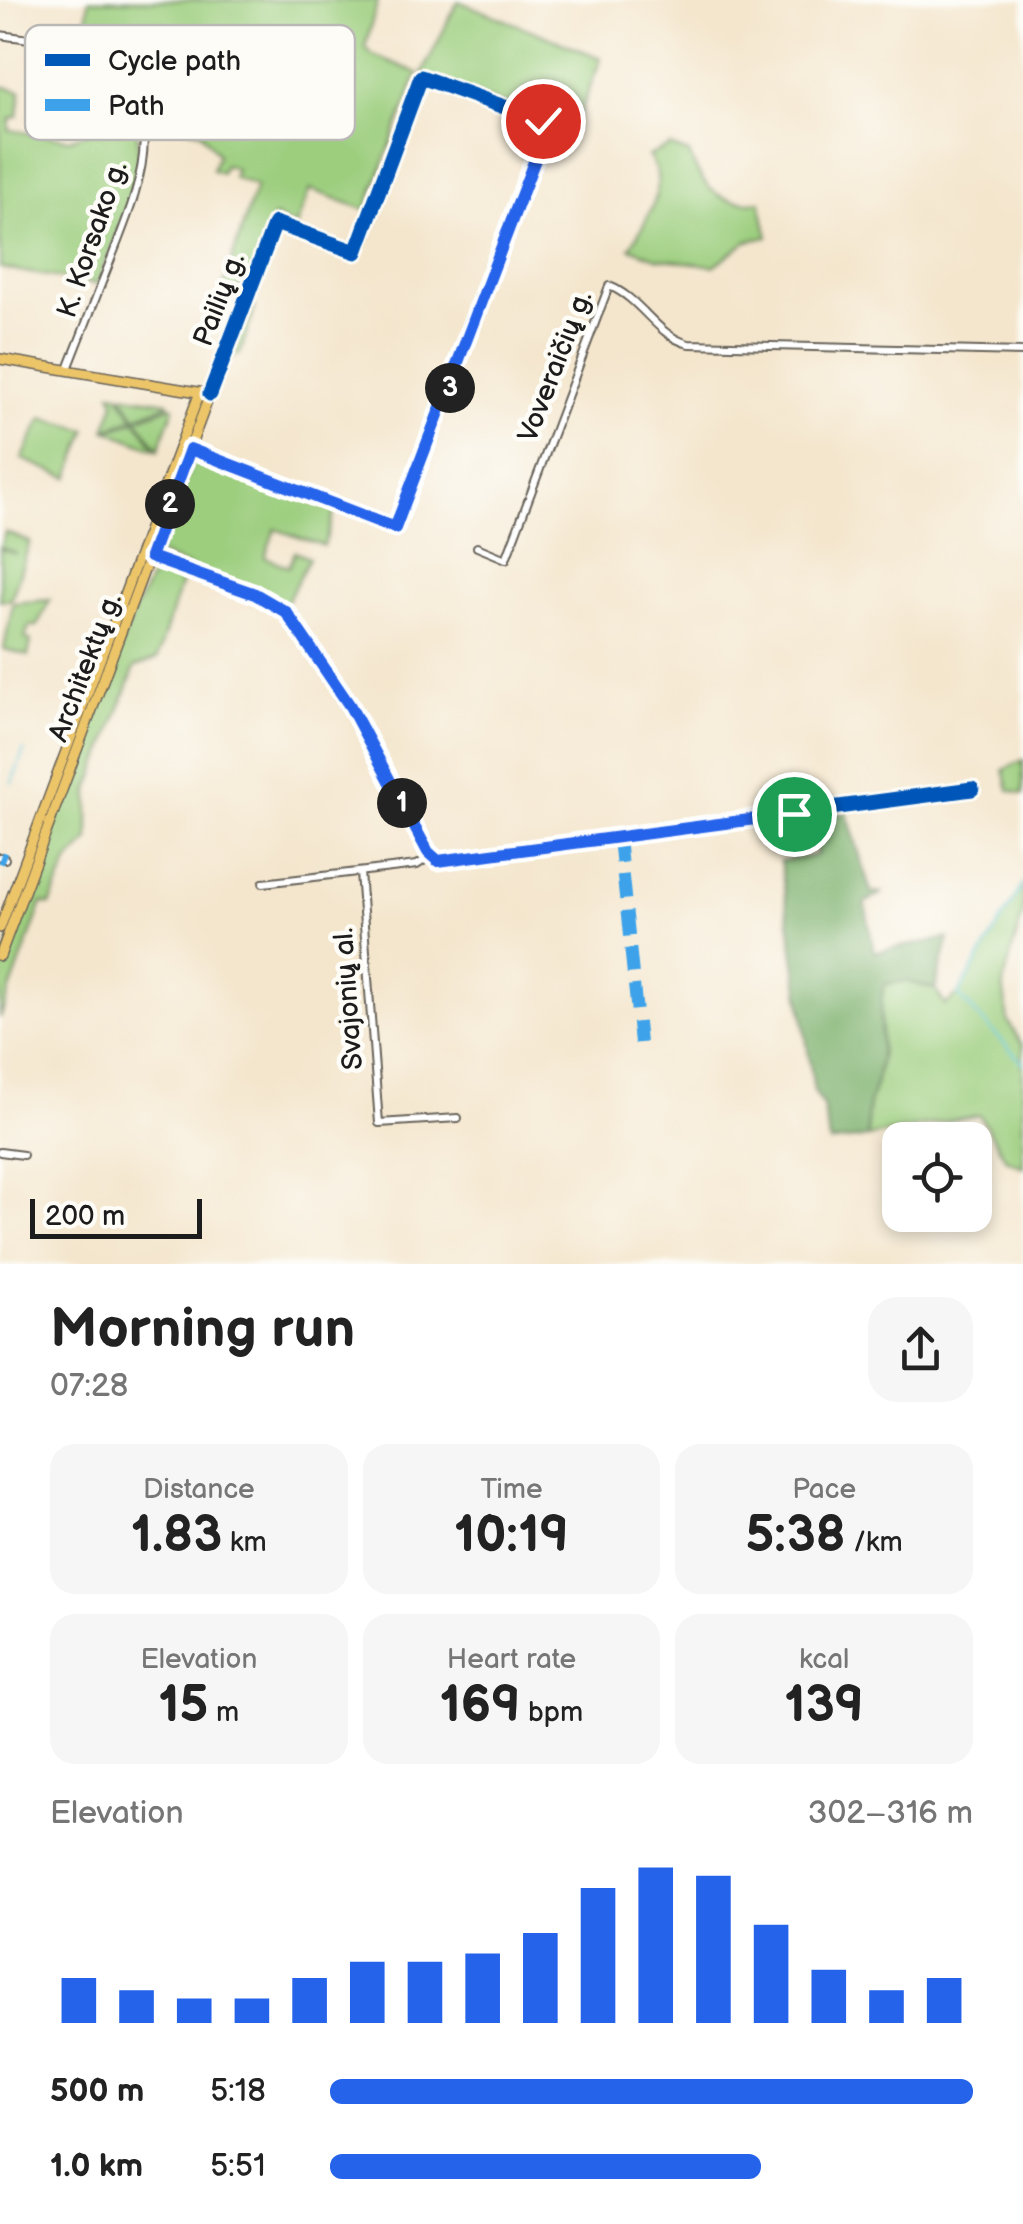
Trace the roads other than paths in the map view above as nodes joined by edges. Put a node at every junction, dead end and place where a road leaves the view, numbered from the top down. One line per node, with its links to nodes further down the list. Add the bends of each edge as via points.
1 (0, 35): 2 (street, K. Korsako g.)
2 (25, 40)
3 (143, 140): 6 (street, K. Korsako g., via 140,180)
4 (1023, 352): 9 (street, Voveraičių g., via 689,344 610,286 506,559)
5 (0, 359): 6 (main road)
6 (68, 369): 7 (main road)
7 (205, 393): 8 (main road, Architektų g.); 8 (street, Pailių g., via 276,223 356,252 421,77 543,121 540,146 395,528); 11 (main road, Architektų g.)
8 (190, 449): 10 (main road, Architektų g.)
9 (477, 547)
10 (150, 557): 11 (main road, Architektų g.); 13 (street, via 255,594 286,612 360,722)
11 (111, 647): 16 (main road, Architektų g.); 17 (main road, Architektų g.)
12 (972, 789): 13 (street, via 453,862)
13 (431, 856): 14 (street, via 416,865)
14 (360, 872): 15 (street); 18 (street, Svajonių al., via 378,1123)
15 (263, 883)
16 (0, 928)
17 (0, 956)
18 (458, 1118)
19 (0, 1152): 20 (street)
20 (23, 1155)

